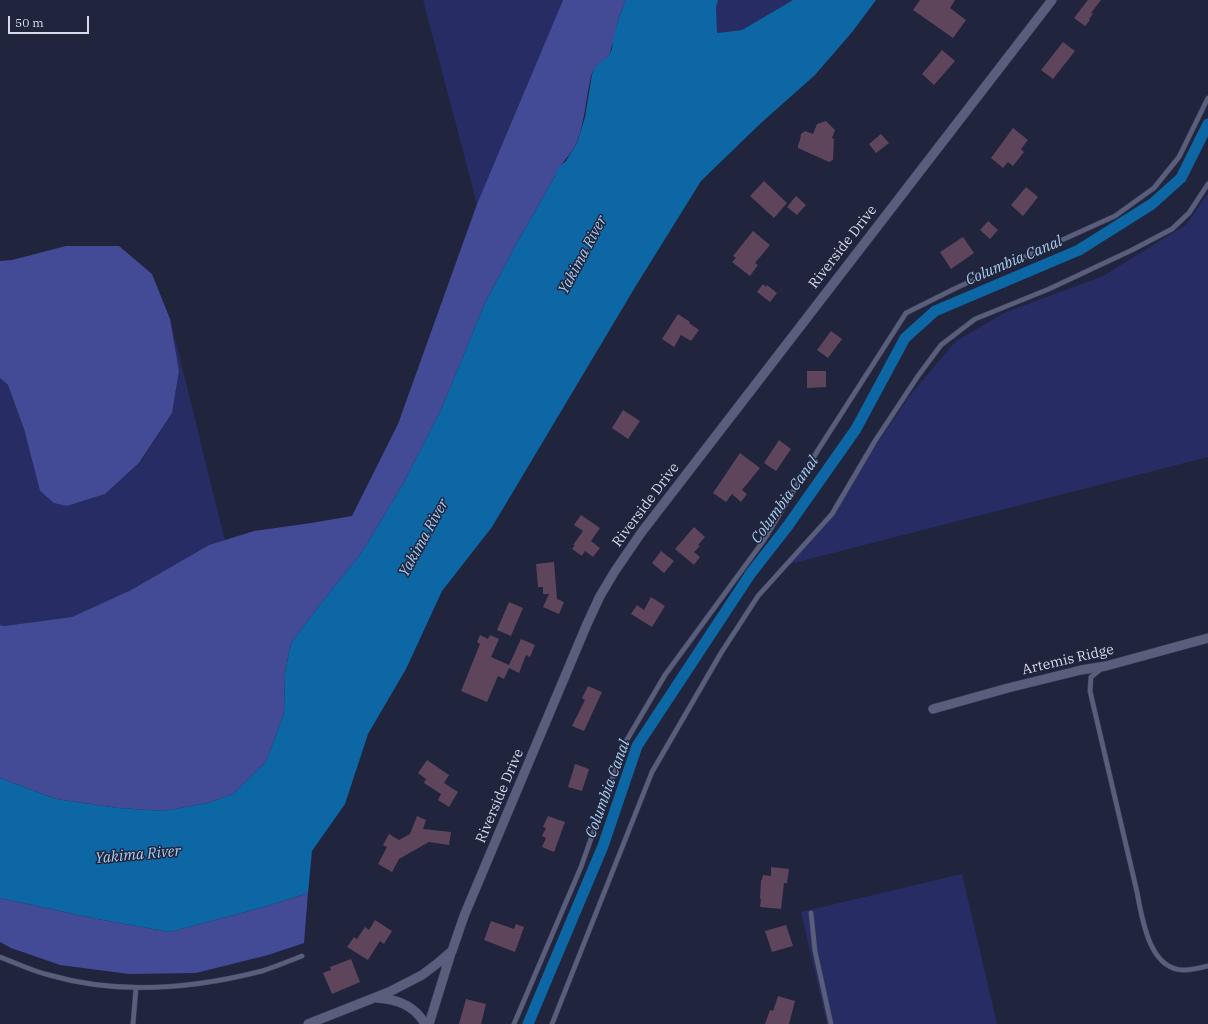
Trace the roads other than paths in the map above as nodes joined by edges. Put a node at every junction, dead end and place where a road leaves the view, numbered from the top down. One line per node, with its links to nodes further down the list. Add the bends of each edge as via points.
1 (1052, 0): 8 (street, Riverside Drive, via 641,533 615,571 587,624 464,916)
2 (1208, 98): 18 (lane, via 1179,157 1154,188 1115,216 906,313 764,540 665,675 625,743 580,867)
3 (1208, 184): 19 (lane, via 1189,213 1172,229 1132,250 975,320 941,345 874,441 832,514 758,596 721,653 652,772)
4 (1208, 638): 5 (street, Artemis Ridge)
5 (1106, 666): 6 (street, Artemis Ridge, via 1008,688); 11 (lane, via 1091,677 1090,691 1148,941 1160,959 1170,967 1183,970)
6 (934, 709)
7 (812, 913): 20 (lane, via 816,951)
8 (452, 951): 13 (street, via 422,975); 17 (street, Riverside Drive)
9 (302, 956): 12 (lane, via 224,980 181,986)
10 (0, 957): 12 (lane, via 48,975 93,985)
11 (1208, 966)
12 (136, 988): 14 (lane)
13 (375, 998): 15 (street); 16 (street, via 388,999 410,1007 419,1014)
14 (133, 1024)
15 (308, 1024)
16 (425, 1024)
17 (429, 1024)
18 (514, 1024)
19 (552, 1024)
20 (831, 1024)

